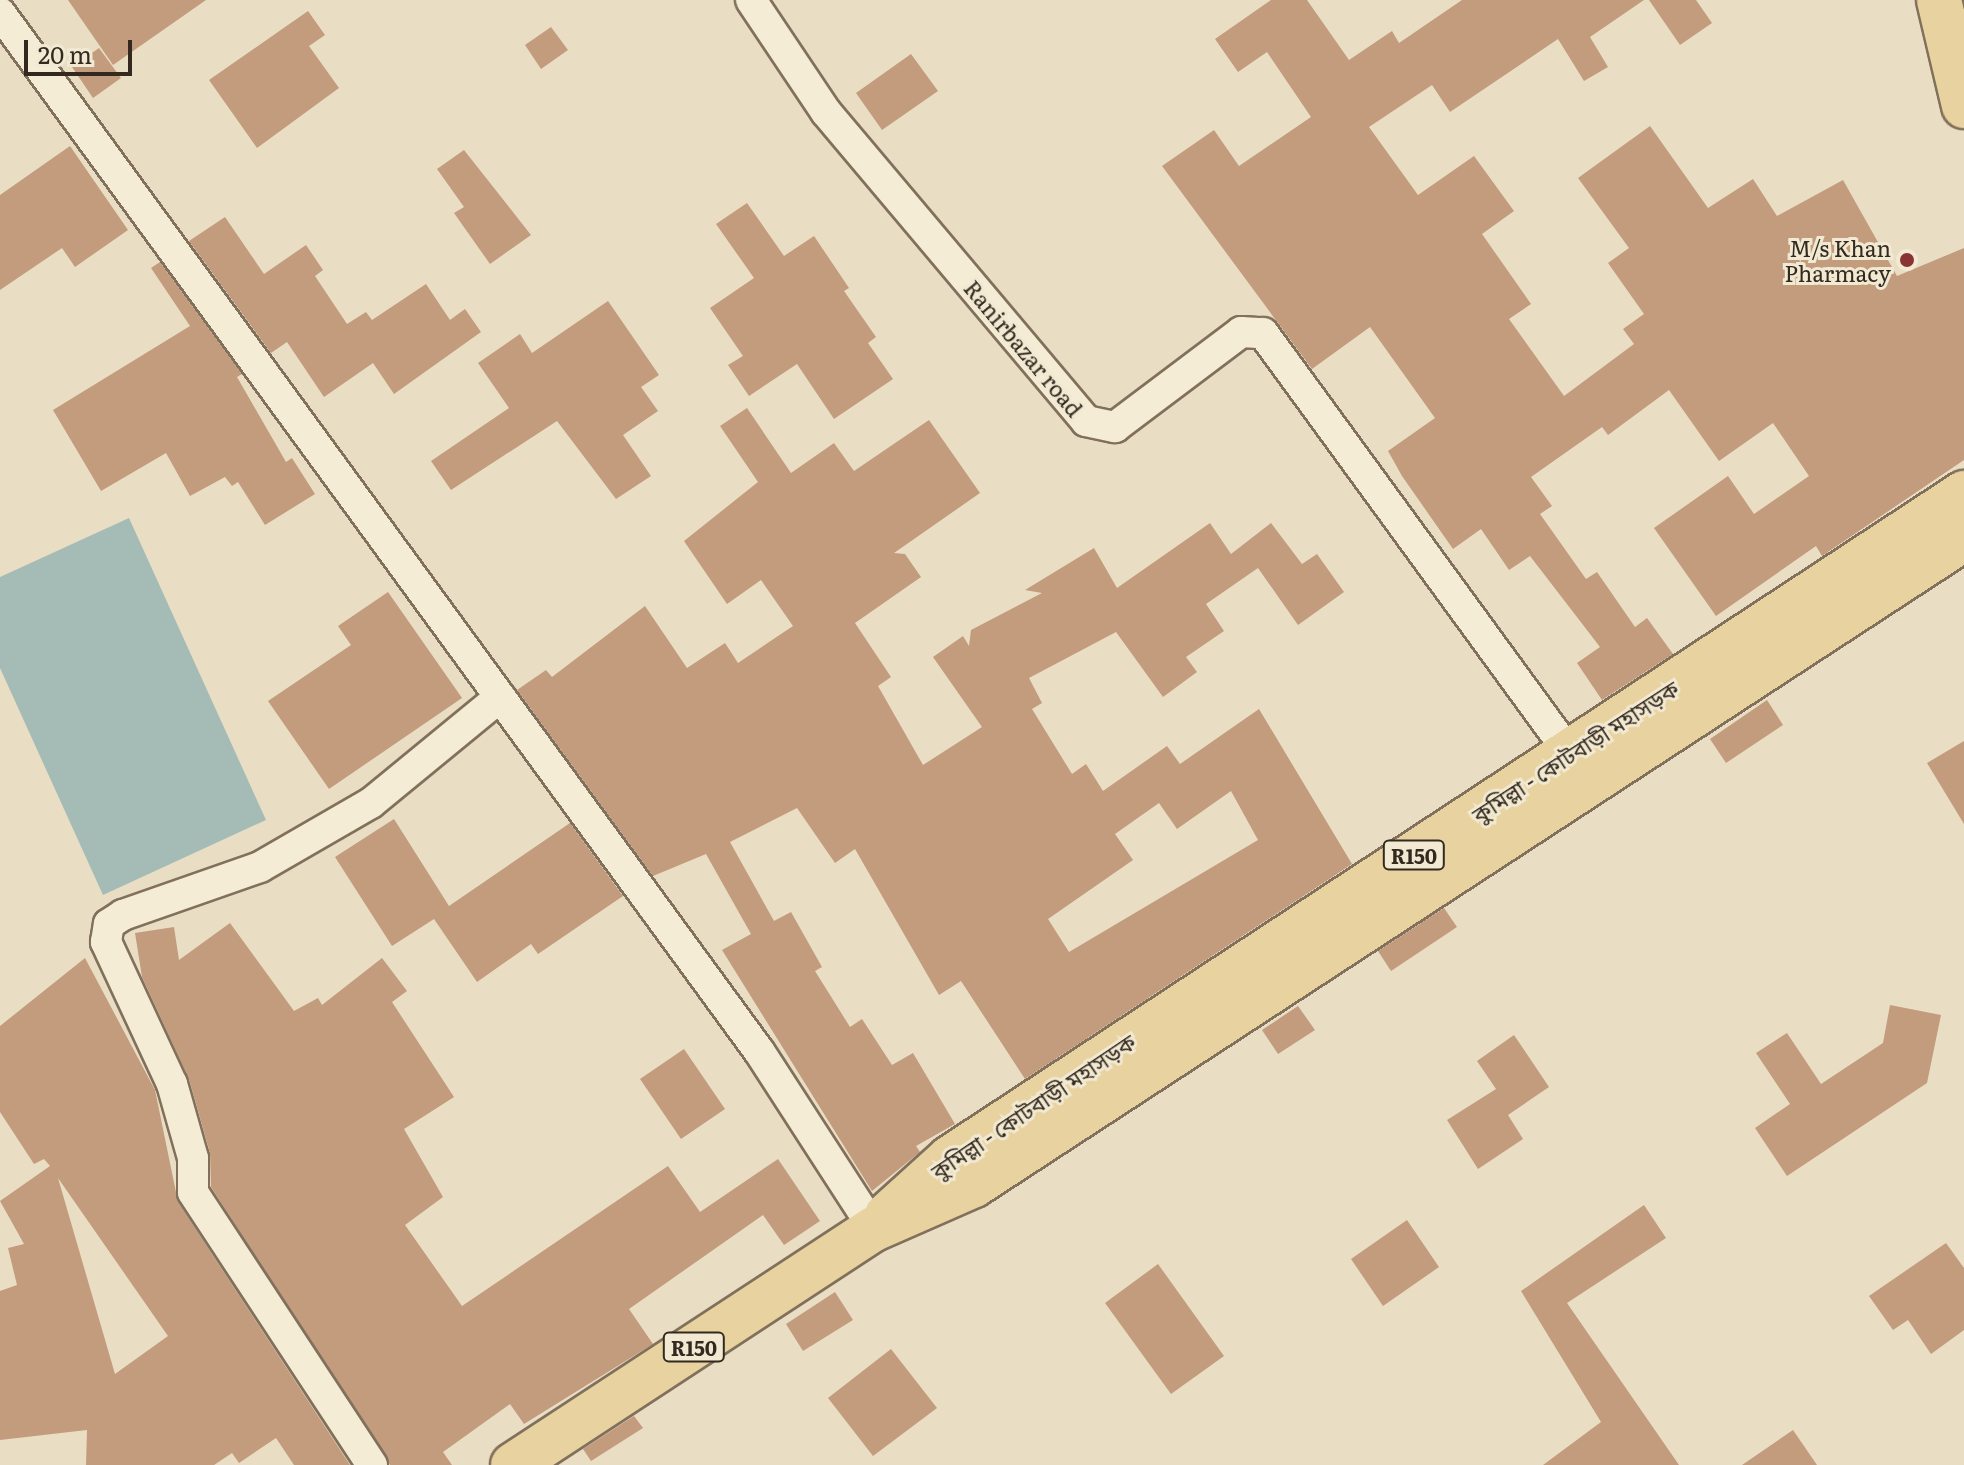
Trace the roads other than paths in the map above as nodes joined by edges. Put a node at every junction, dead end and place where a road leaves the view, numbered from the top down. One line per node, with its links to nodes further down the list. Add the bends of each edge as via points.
1 (751, 0): 9 (street, Ranirbazar road, via 826,112 1086,421 1115,427 1241,332 1263,333)
2 (1940, 0): 4 (main road); 5 (main road)
3 (0, 13): 8 (street)
4 (1964, 33)
5 (1964, 106)
6 (1964, 493): 9 (main road, কুমিল্লা - কোটবাড়ী মহাসড়ক / R150)
7 (1964, 539): 10 (main road, কুমিল্লা - কোটবাড়ী মহাসড়ক / R150)
8 (500, 697): 11 (street, via 759,1051); 12 (street, via 371,803 260,867 123,915 109,924 106,942 172,1084 193,1158 193,1192)
9 (1571, 755): 10 (main road, কুমিল্লা - কোটবাড়ী মহাসড়ক / R150)
10 (1521, 808): 11 (main road, কুমিল্লা - কোটবাড়ী মহাসড়ক / R150, via 974,1185)
11 (874, 1229): 13 (main road, কুমিল্লা - কোটবাড়ী মহাসড়ক / R150)
12 (372, 1465)
13 (513, 1465)

